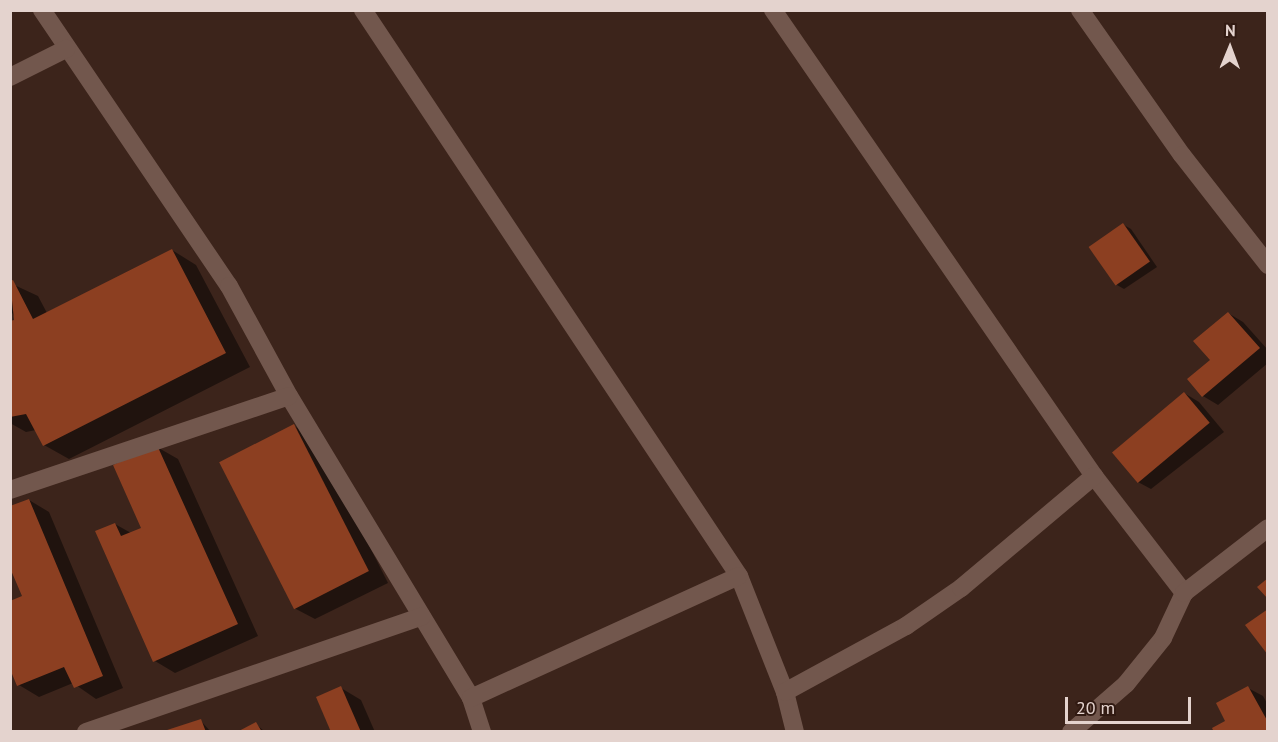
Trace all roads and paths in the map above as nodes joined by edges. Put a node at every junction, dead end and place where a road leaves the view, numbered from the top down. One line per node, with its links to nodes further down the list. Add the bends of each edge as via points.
1 (42, 10): 5 (street)
2 (363, 10): 12 (street)
3 (772, 10): 9 (street)
4 (1080, 10): 7 (street, via 1182,155)
5 (66, 49): 6 (street); 8 (street, via 229,286)
6 (10, 77)
7 (1268, 265)
8 (289, 396): 10 (street); 14 (street)
9 (1094, 476): 13 (street); 15 (street, via 961,588 906,626)
10 (10, 490)
11 (1268, 528): 13 (street)
12 (739, 576): 15 (street); 16 (street)
13 (1184, 593): 20 (street, via 1163,638 1126,684)
14 (422, 616): 16 (street); 17 (street)
15 (785, 692): 19 (street)
16 (471, 698): 18 (street)
17 (86, 732)
18 (482, 732)
19 (795, 732)
20 (1071, 732)

